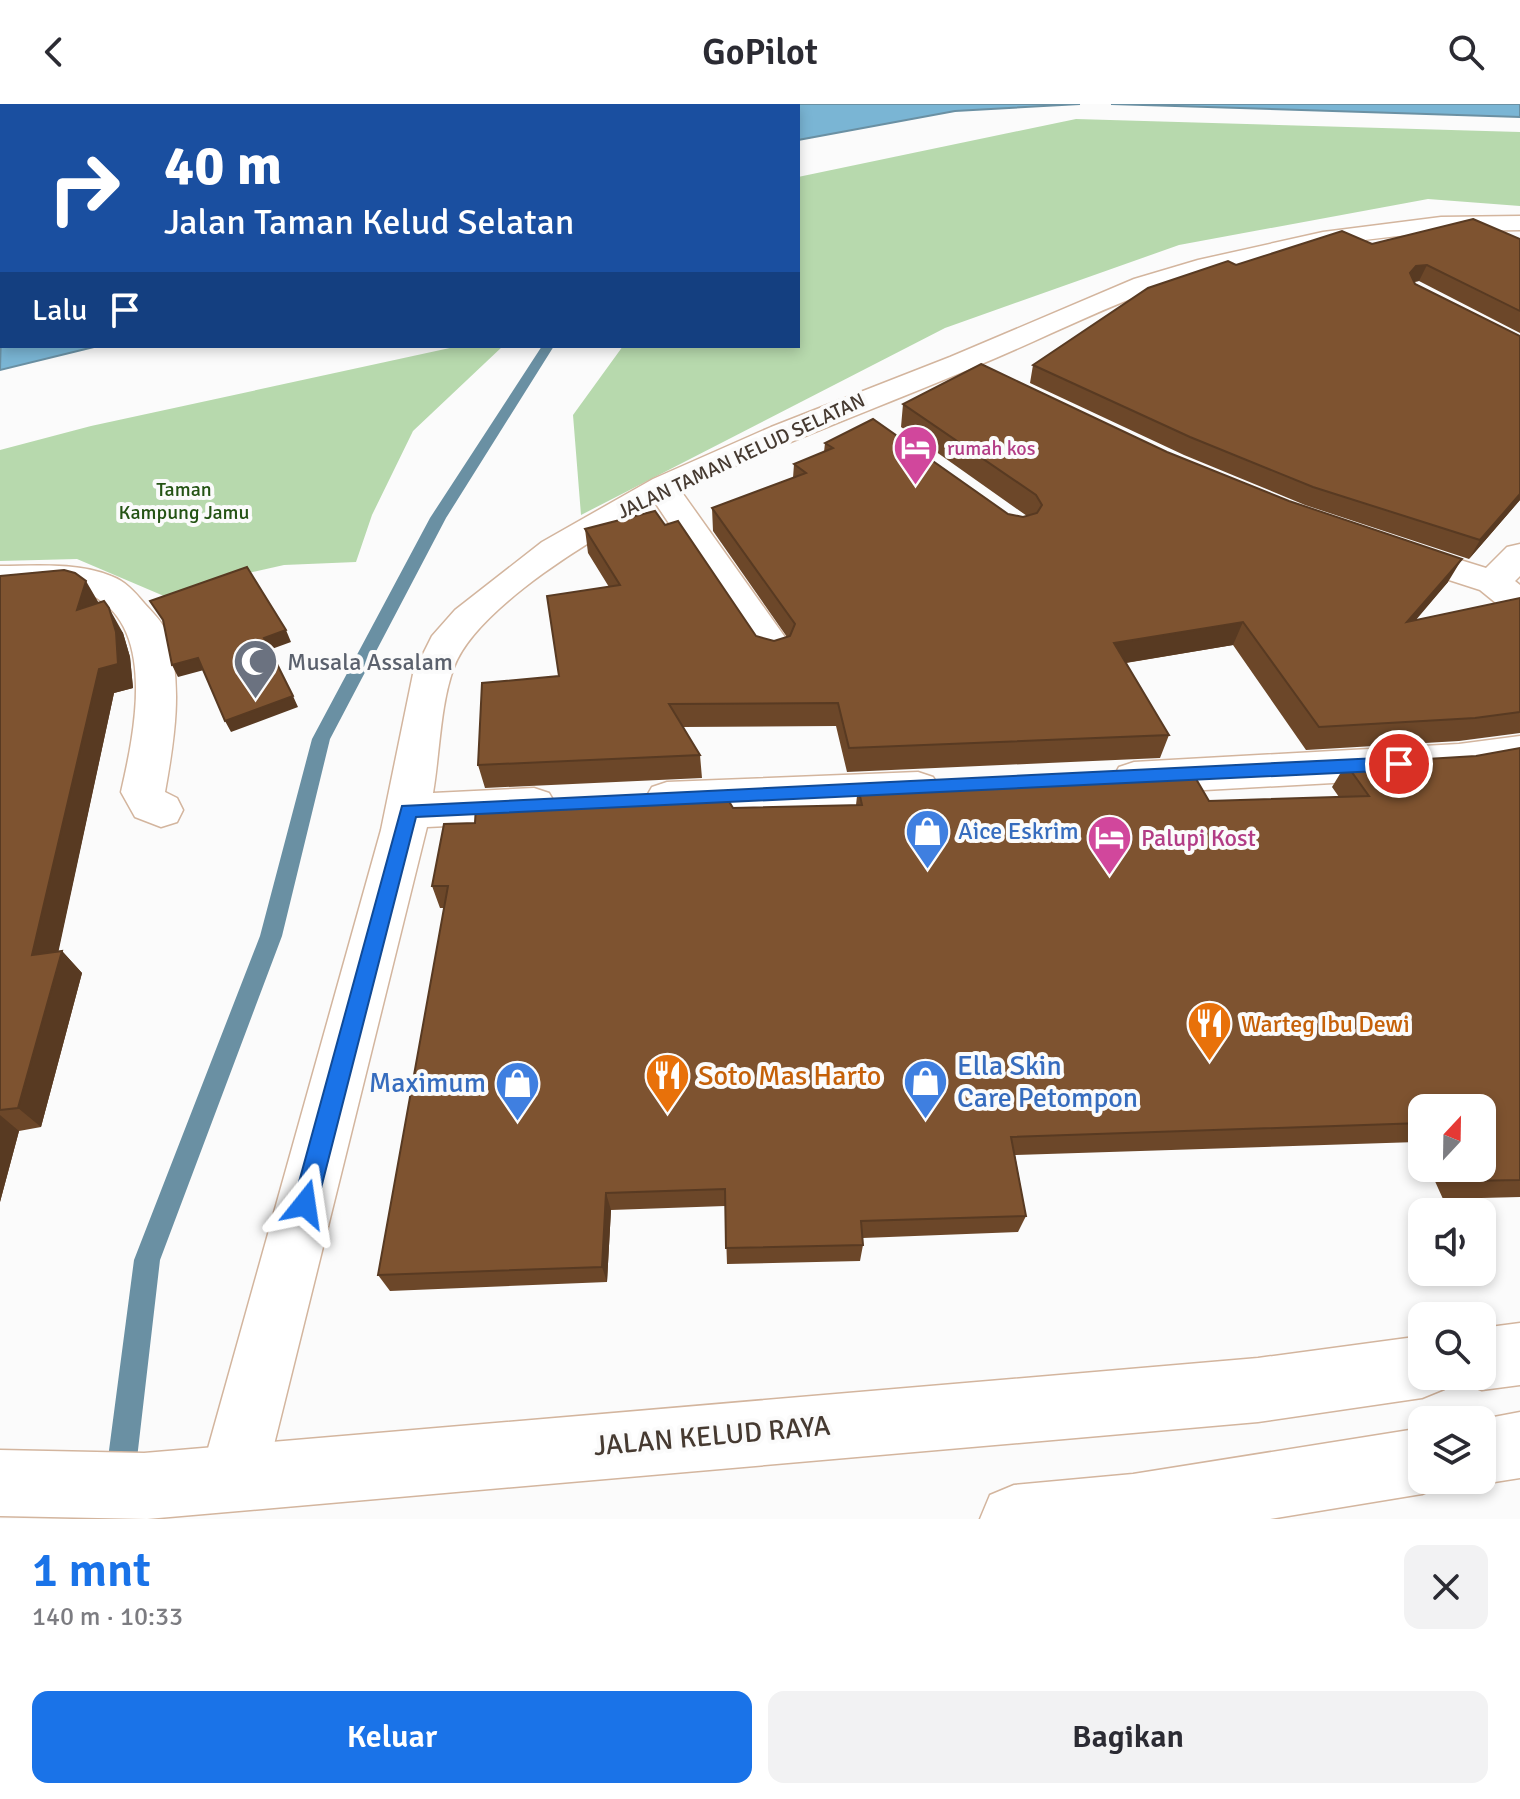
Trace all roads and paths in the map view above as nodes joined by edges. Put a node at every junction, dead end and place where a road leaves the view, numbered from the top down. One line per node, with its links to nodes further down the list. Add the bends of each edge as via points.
1 (1520, 223): 2 (street, JALAN TAMAN KELUD SELATAN, via 1456,222 1372,231 1202,266)
2 (958, 363): 3 (street); 4 (street, JALAN TAMAN KELUD SELATAN)
3 (1001, 385)
4 (846, 405): 5 (street); 6 (street, JALAN TAMAN KELUD SELATAN)
5 (883, 432)
6 (663, 489): 12 (street); 19 (street, JALAN TAMAN KELUD SELATAN, via 541,557 459,628 431,674)
7 (1369, 542): 10 (street)
8 (1520, 555): 10 (street)
9 (0, 577): 18 (street, via 99,584 118,596 147,630 156,670 143,792 150,805)
10 (1493, 582): 11 (street)
11 (1520, 604)
12 (773, 649)
13 (1520, 751): 14 (street, via 1459,760)
14 (1089, 780)
15 (962, 786): 16 (street)
16 (630, 801)
17 (567, 803): 19 (street)
18 (161, 810)
19 (409, 811): 26 (street, JALAN TAMAN KELUD SELATAN)
20 (1520, 1354): 21 (street)
21 (1496, 1357)
22 (1408, 1369): 26 (street, JALAN KELUD RAYA, via 1258,1390)
23 (1520, 1445): 24 (street)
24 (1496, 1449)
25 (1408, 1463): 28 (street, via 1133,1508)
26 (233, 1477): 27 (street, JALAN KELUD RAYA, via 144,1486)
27 (0, 1483)
28 (1014, 1519)

